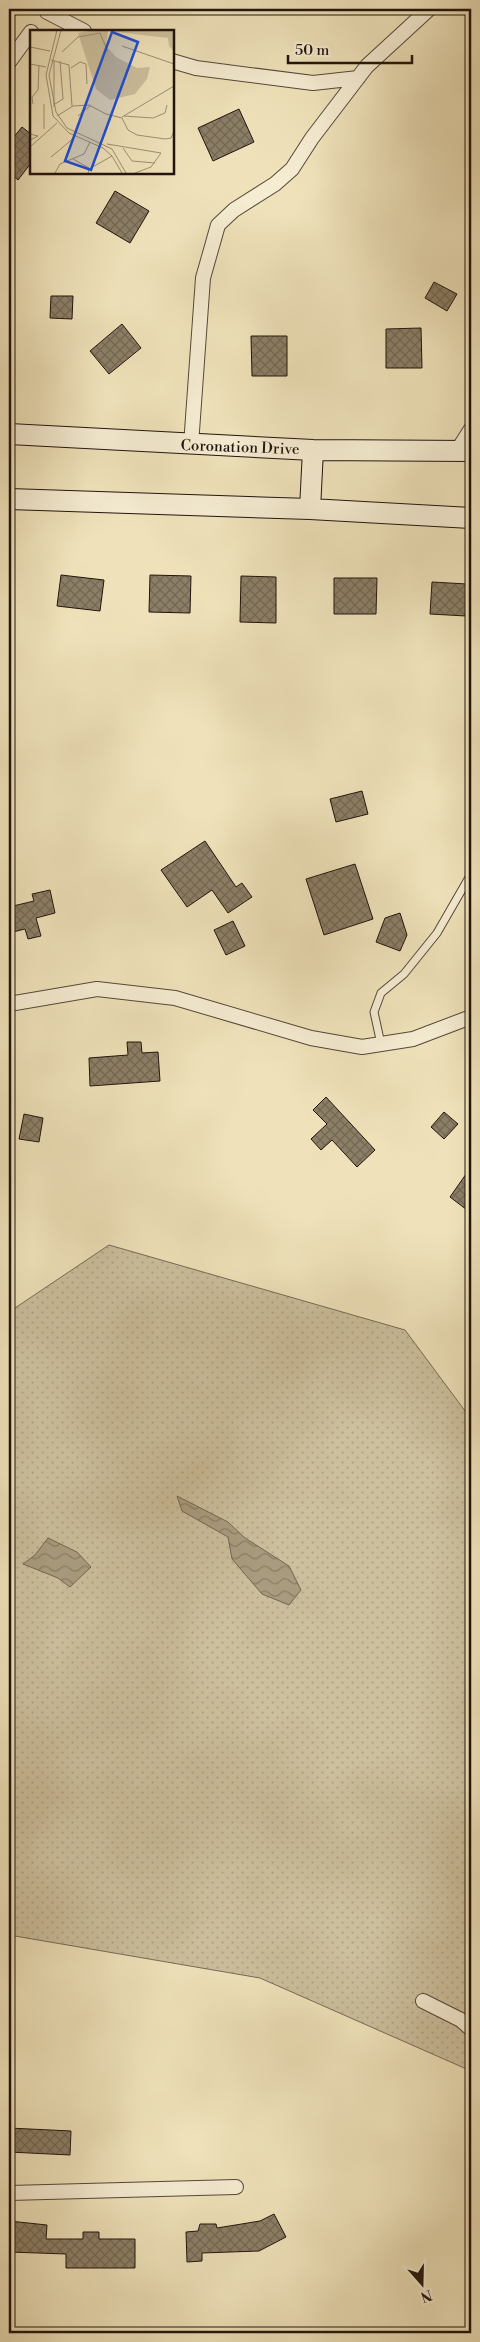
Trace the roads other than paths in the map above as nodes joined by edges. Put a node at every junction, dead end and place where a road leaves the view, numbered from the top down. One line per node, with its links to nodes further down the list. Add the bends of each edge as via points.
1 (429, 9): 8 (street)
2 (48, 10): 3 (street); 4 (street)
3 (33, 30)
4 (82, 30)
5 (30, 35): 6 (street)
6 (9, 62)
7 (174, 62): 8 (street, via 196,68 313,83)
8 (358, 78): 11 (street, via 292,169 218,225 203,278)
9 (471, 429): 13 (street)
10 (9, 434): 11 (street, Coronation Drive)
11 (191, 445): 12 (street, Coronation Drive)
12 (313, 450): 13 (street, Coronation Drive); 15 (street)
13 (464, 451)
14 (9, 499): 15 (street)
15 (310, 509): 16 (street)
16 (471, 518)
17 (471, 874): 20 (lane, via 437,933 404,974 381,993 374,1012)
18 (9, 1004): 20 (street, via 97,989 175,998 311,1038 362,1047)
19 (471, 1017): 20 (street, via 413,1038)
20 (381, 1044)
21 (423, 2001): 22 (street, via 461,2020)
22 (471, 2029)
23 (236, 2187): 24 (street)
24 (9, 2193)

